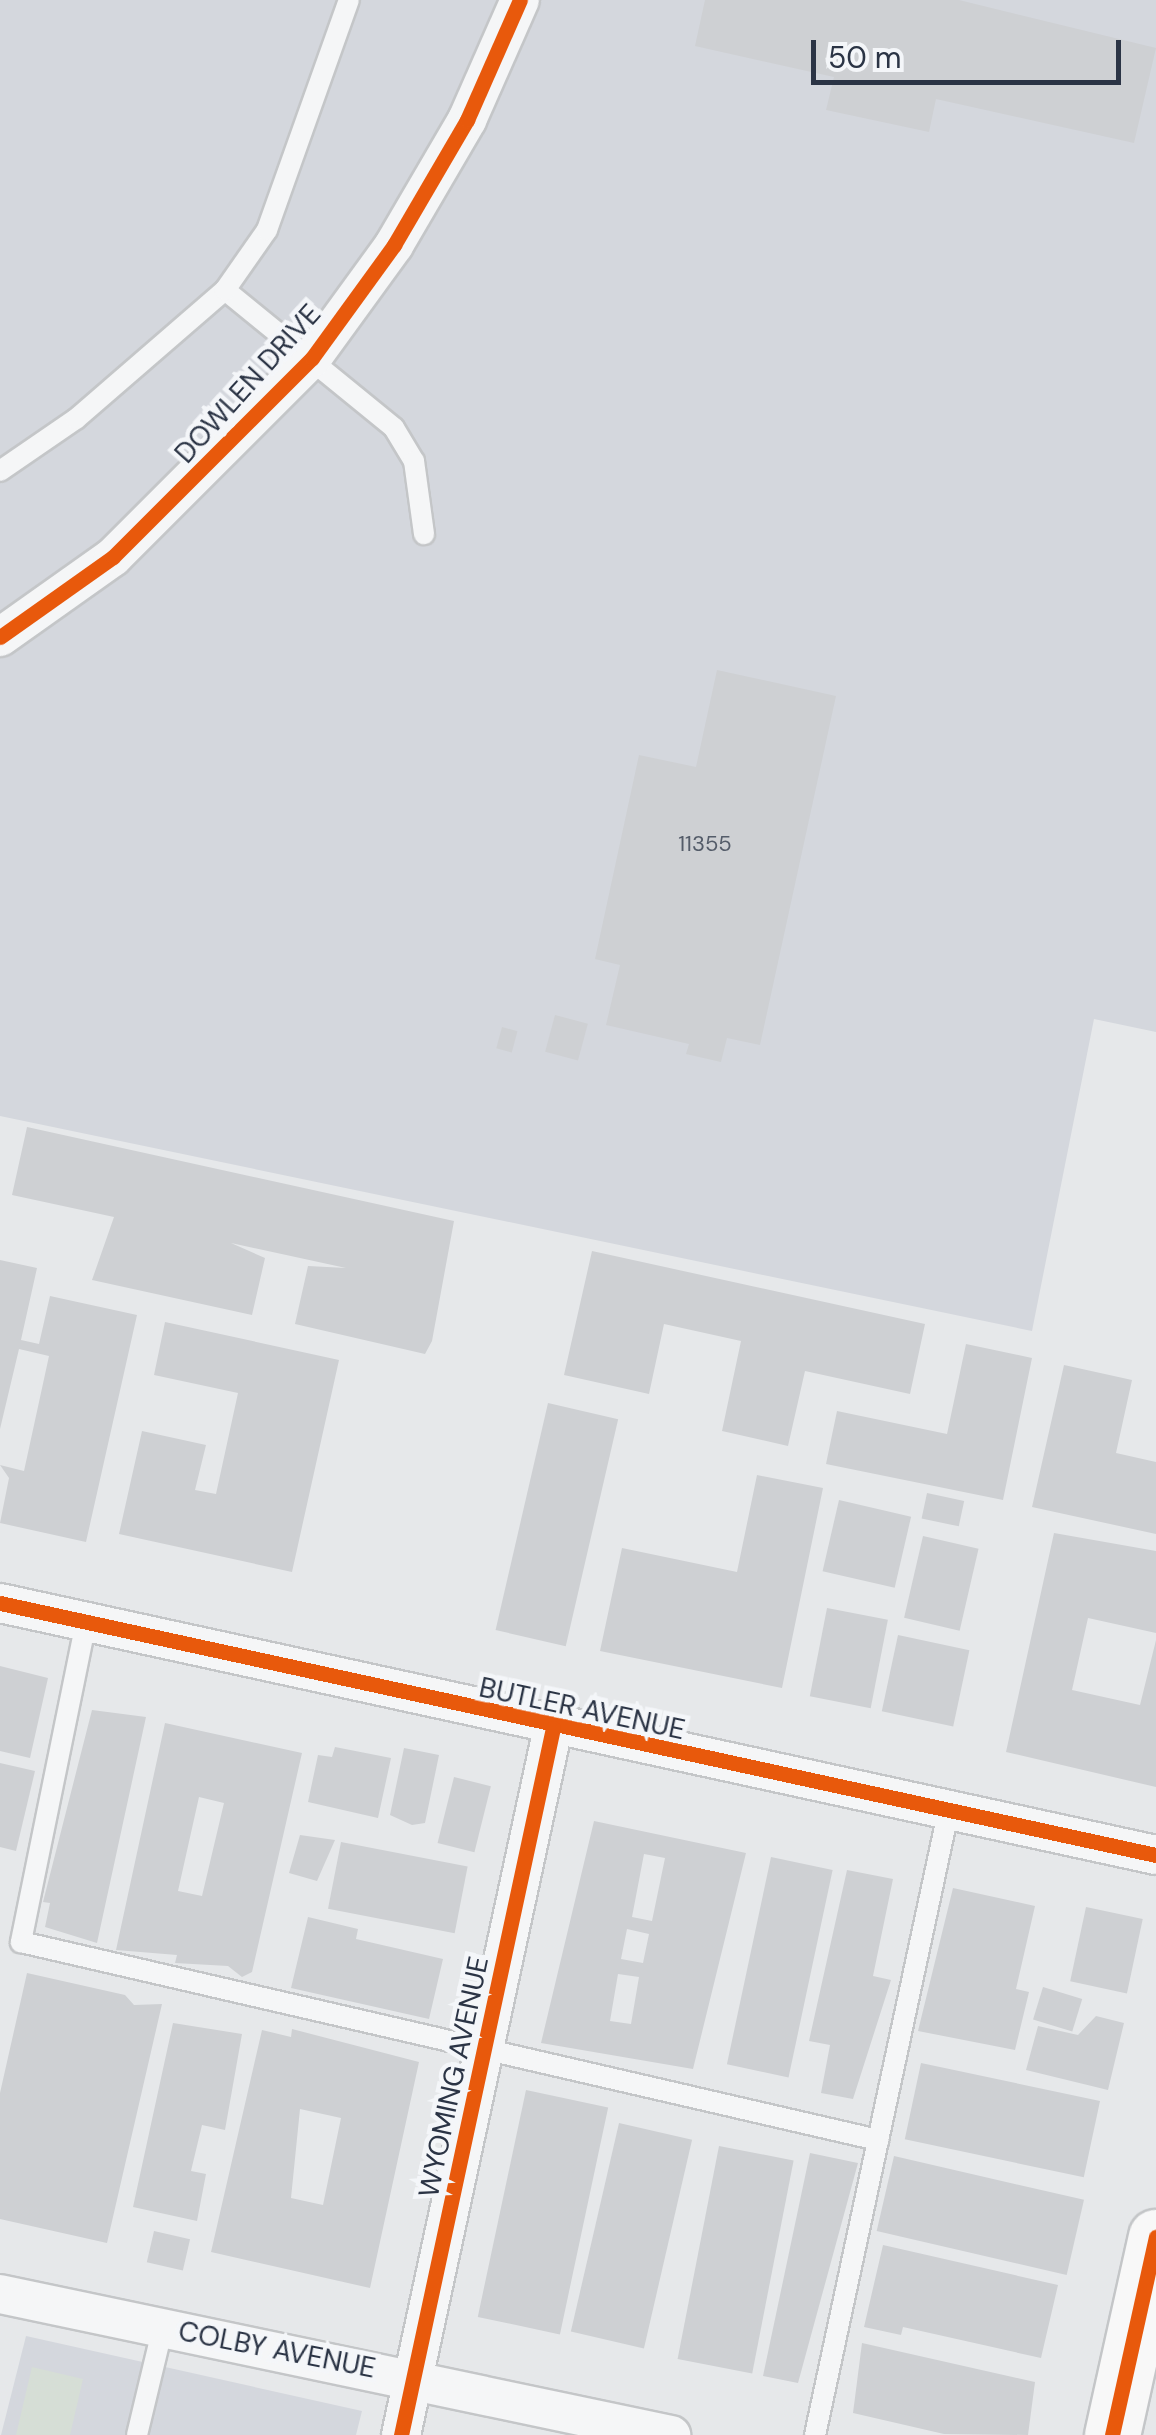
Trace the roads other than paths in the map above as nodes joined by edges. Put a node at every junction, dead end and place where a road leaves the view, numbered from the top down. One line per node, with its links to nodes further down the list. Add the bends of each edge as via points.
1 (349, 0): 3 (lane, via 267,230)
2 (520, 0): 4 (street, DOWLEN DRIVE, via 412,214)
3 (225, 290): 4 (lane); 5 (lane, via 76,419)
4 (312, 358): 6 (lane, via 394,428 414,461); 7 (street, DOWLEN DRIVE, via 113,556)
5 (0, 471)
6 (424, 534)
7 (0, 637)
8 (0, 1603): 9 (street, BUTLER AVENUE)
9 (86, 1622): 10 (street, BUTLER AVENUE); 13 (lane, via 21,1942)
10 (553, 1728): 11 (street, BUTLER AVENUE); 13 (street, WYOMING AVENUE)
11 (948, 1813): 12 (street, BUTLER AVENUE); 14 (lane)
12 (1156, 1855)
13 (488, 2046): 14 (lane); 18 (street, WYOMING AVENUE)
14 (878, 2140): 22 (lane)
15 (1156, 2236): 23 (street)
16 (0, 2294): 17 (street, COLBY AVENUE)
17 (164, 2327): 18 (street, COLBY AVENUE); 19 (lane)
18 (413, 2376): 20 (street, WYOMING AVENUE); 21 (street, COLBY AVENUE)
19 (137, 2435)
20 (401, 2435)
21 (670, 2435)
22 (815, 2435)
23 (1112, 2435)

